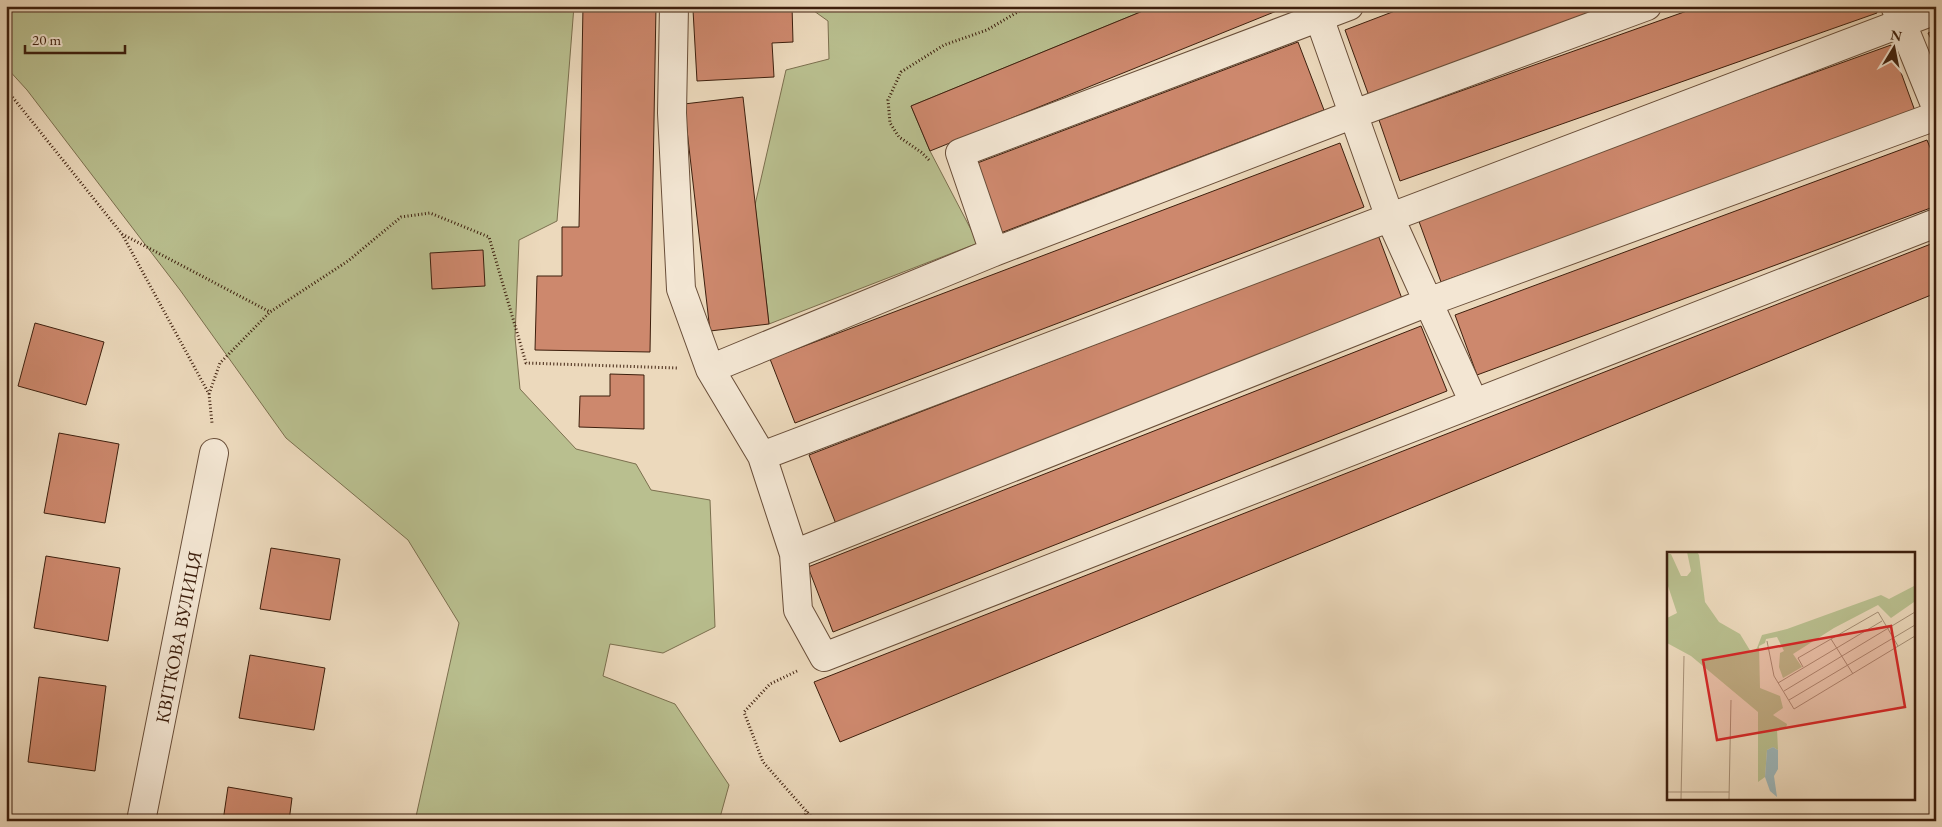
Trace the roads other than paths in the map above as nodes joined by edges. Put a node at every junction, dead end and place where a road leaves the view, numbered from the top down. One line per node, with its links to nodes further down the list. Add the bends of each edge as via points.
1 (674, 6): 14 (street, via 672,113 682,289)
2 (1348, 6): 6 (street)
3 (1647, 6): 8 (street)
4 (1936, 10): 5 (street)
5 (1898, 15): 7 (street); 10 (street)
6 (1319, 17): 8 (street); 12 (street, via 960,153)
7 (1936, 107)
8 (1354, 114): 10 (street); 12 (street)
9 (1936, 116): 13 (street)
10 (1390, 218): 13 (street); 17 (street)
11 (1936, 223): 15 (street)
12 (994, 252): 14 (street)
13 (1428, 302): 15 (street); 18 (street)
14 (710, 369): 17 (street)
15 (1474, 403): 18 (street, via 824,657 798,610)
16 (214, 453): 19 (street, КВІТКОВА ВУЛИЦЯ)
17 (762, 456): 18 (street)
18 (794, 554)
19 (141, 821)

